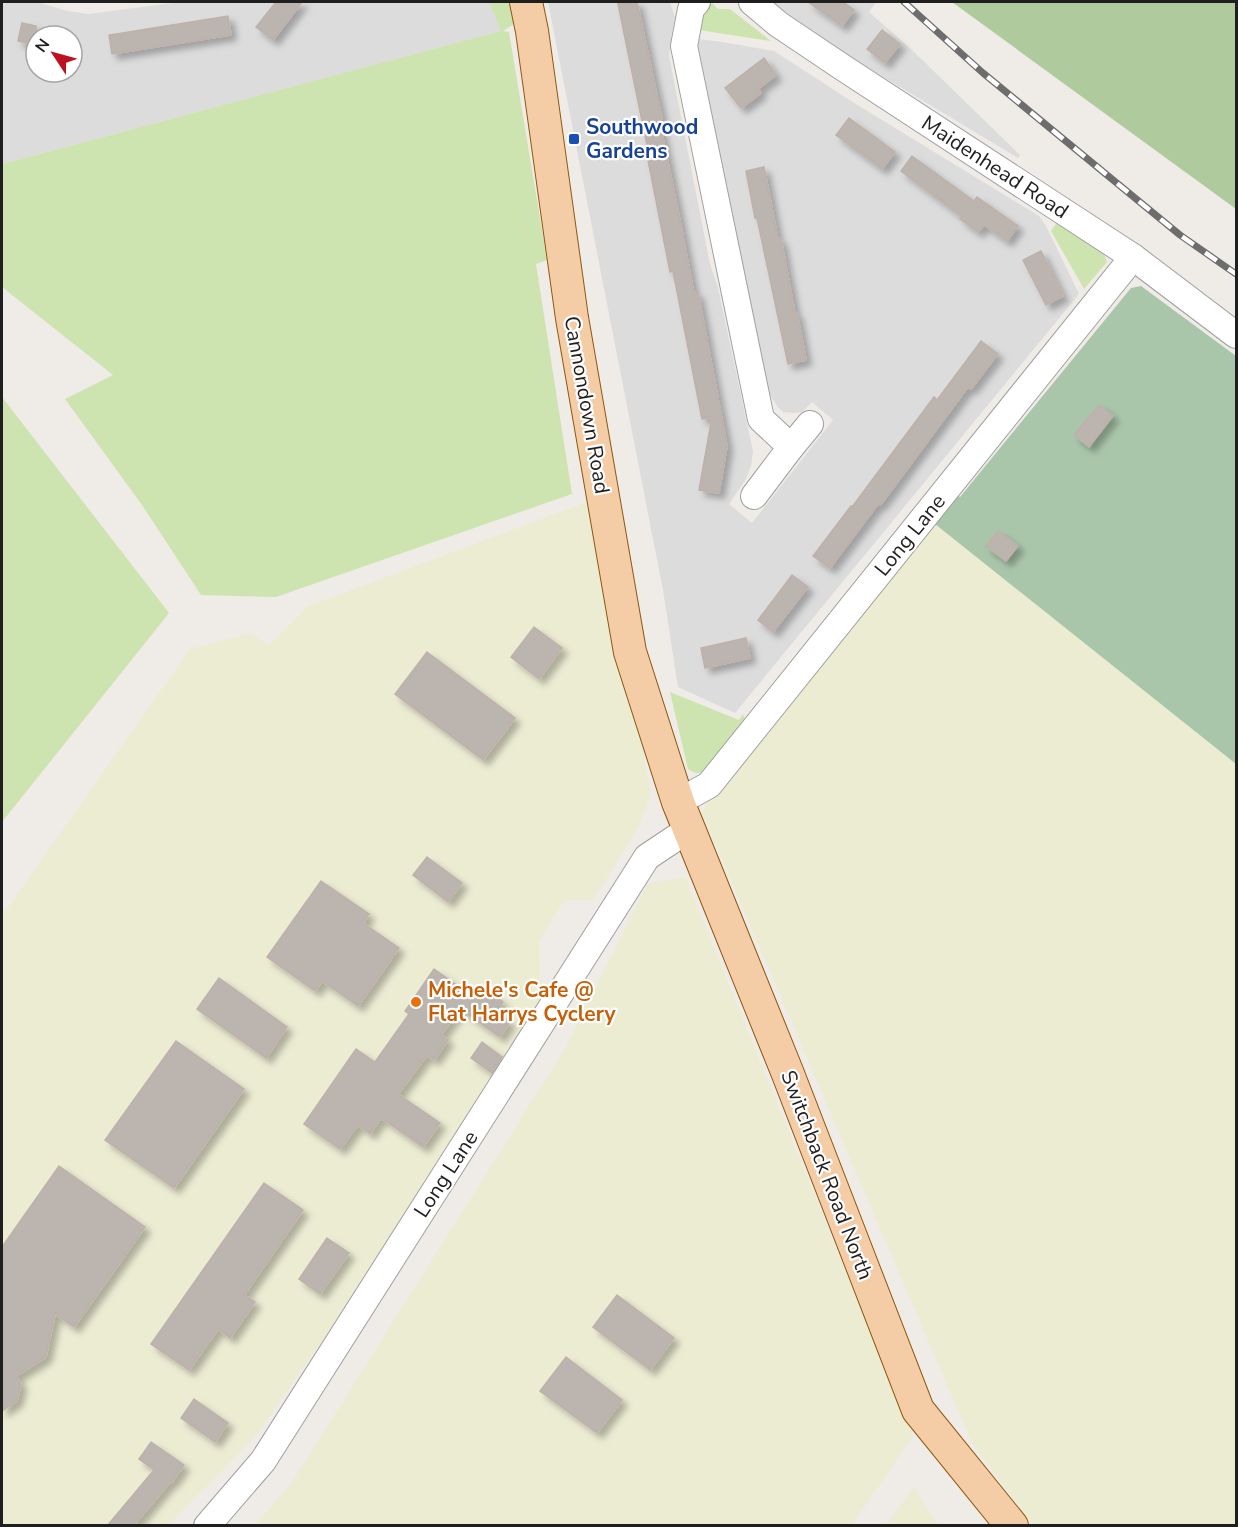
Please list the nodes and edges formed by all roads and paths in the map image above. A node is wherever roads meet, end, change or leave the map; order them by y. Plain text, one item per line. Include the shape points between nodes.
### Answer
1 (526, 2) edge
2 (697, 2) edge
3 (752, 2) edge
4 (1133, 257) junction
5 (1236, 335) edge
6 (810, 424) dead end
7 (791, 447) junction
8 (754, 496) dead end
9 (683, 816) junction
10 (207, 1526) edge
11 (1012, 1526) edge

1 - 9 main road, Cannondown Road via 572,318 630,652
2 - 7 street via 691,9 684,46 761,419
3 - 4 street, Maidenhead Road via 842,67
4 - 5 street, Maidenhead Road
4 - 9 street, Long Lane
6 - 7 street
7 - 8 street
9 - 10 street, Long Lane via 648,856 262,1461
9 - 11 main road, Switchback Road North via 918,1410

